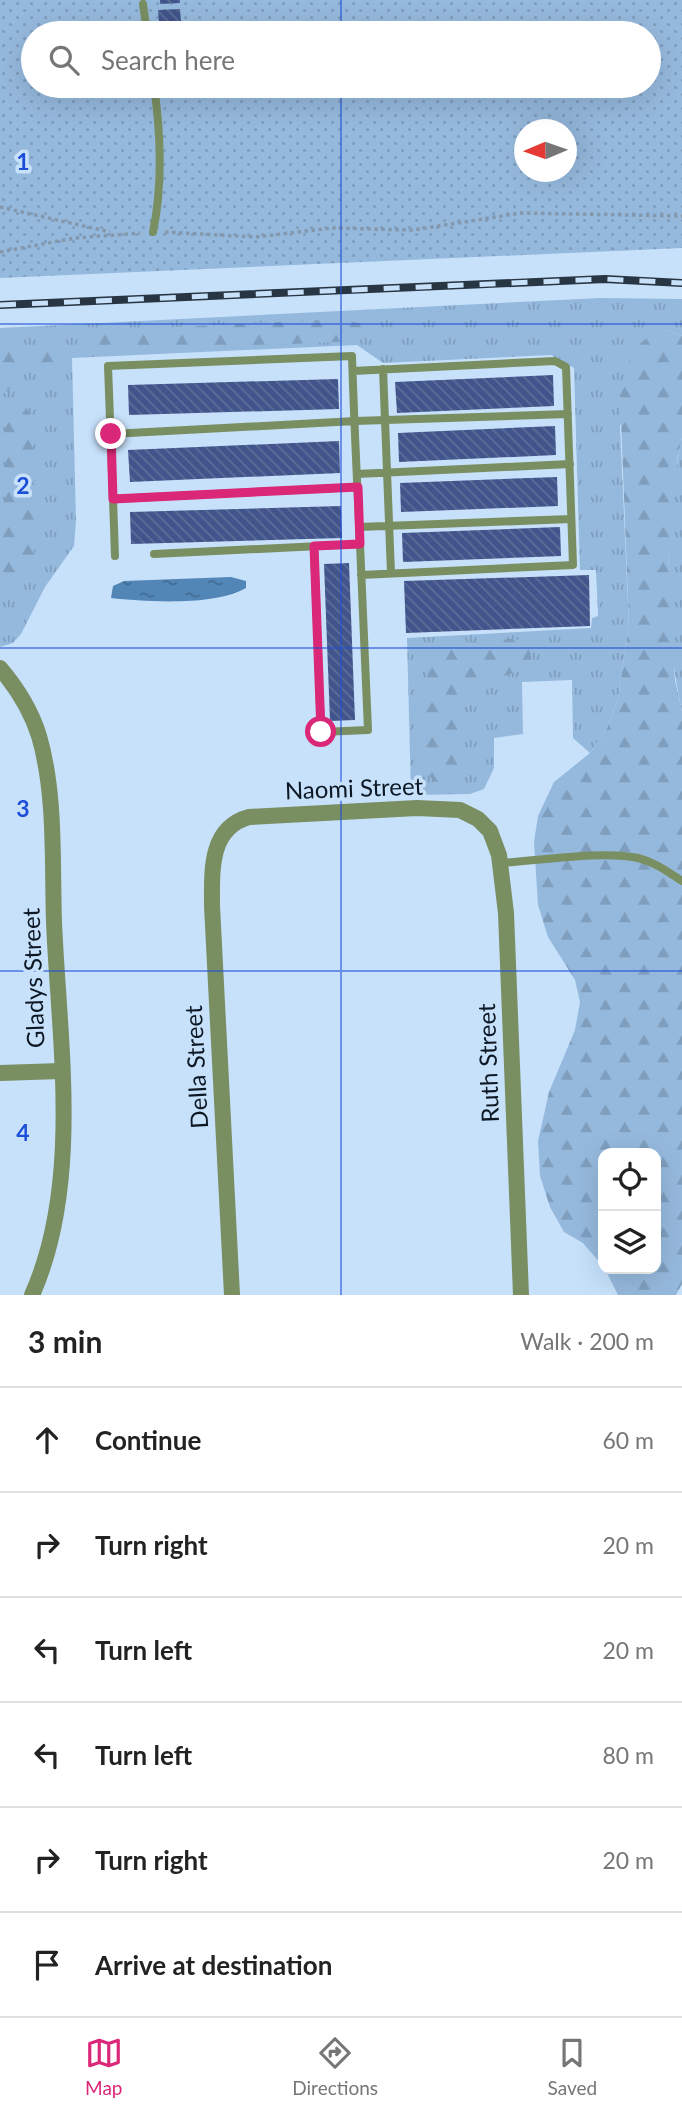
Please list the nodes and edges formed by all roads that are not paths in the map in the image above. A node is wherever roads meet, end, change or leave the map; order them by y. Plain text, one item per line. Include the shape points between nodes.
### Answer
1 (143, 4) dead end
2 (145, 21) edge
3 (156, 98) edge
4 (153, 232) road end
5 (383, 369) junction
6 (353, 371) junction
7 (568, 414) junction
8 (385, 420) junction
9 (355, 421) junction
10 (111, 434) junction
11 (569, 464) junction
12 (387, 473) junction
13 (357, 474) junction
14 (358, 487) junction
15 (113, 499) junction
16 (571, 519) junction
17 (389, 526) junction
18 (359, 527) junction
19 (360, 544) junction
20 (314, 546) junction
21 (154, 554) dead end
22 (115, 556) dead end
23 (391, 573) junction
24 (361, 575) junction
25 (0, 668) edge
26 (490, 831) joint
27 (220, 836) joint
28 (500, 863) junction
29 (682, 881) edge
30 (61, 1071) junction
31 (0, 1073) edge
32 (32, 1295) edge
33 (232, 1295) edge
34 (521, 1295) edge

1 - 2 lane
3 - 4 lane via 160,197
5 - 6 lane
5 - 7 lane via 555,361 566,368
5 - 8 lane
6 - 9 lane
6 - 10 lane via 352,356 108,366
7 - 8 lane
7 - 11 lane
8 - 9 lane
8 - 12 lane
9 - 10 lane
9 - 13 lane
10 - 15 lane
11 - 12 lane
11 - 16 lane
12 - 13 lane
12 - 17 lane
13 - 14 lane
14 - 15 lane
14 - 18 lane
15 - 22 lane
16 - 17 lane
16 - 23 lane via 573,565
17 - 18 lane
17 - 23 lane
18 - 19 lane
19 - 20 lane
19 - 24 lane
20 - 21 lane
20 - 24 lane via 321,732 368,730
23 - 24 lane
25 - 30 street, Gladys Street via 19,691 39,736 47,783
26 - 27 street, Naomi Street via 460,810 416,808 249,817 235,821
26 - 28 street, Ruth Street
27 - 33 street, Della Street via 212,906
28 - 29 lane via 628,857 656,865
28 - 34 street, Ruth Street via 506,913
30 - 31 street
30 - 32 street, Gladys Street via 60,1192

